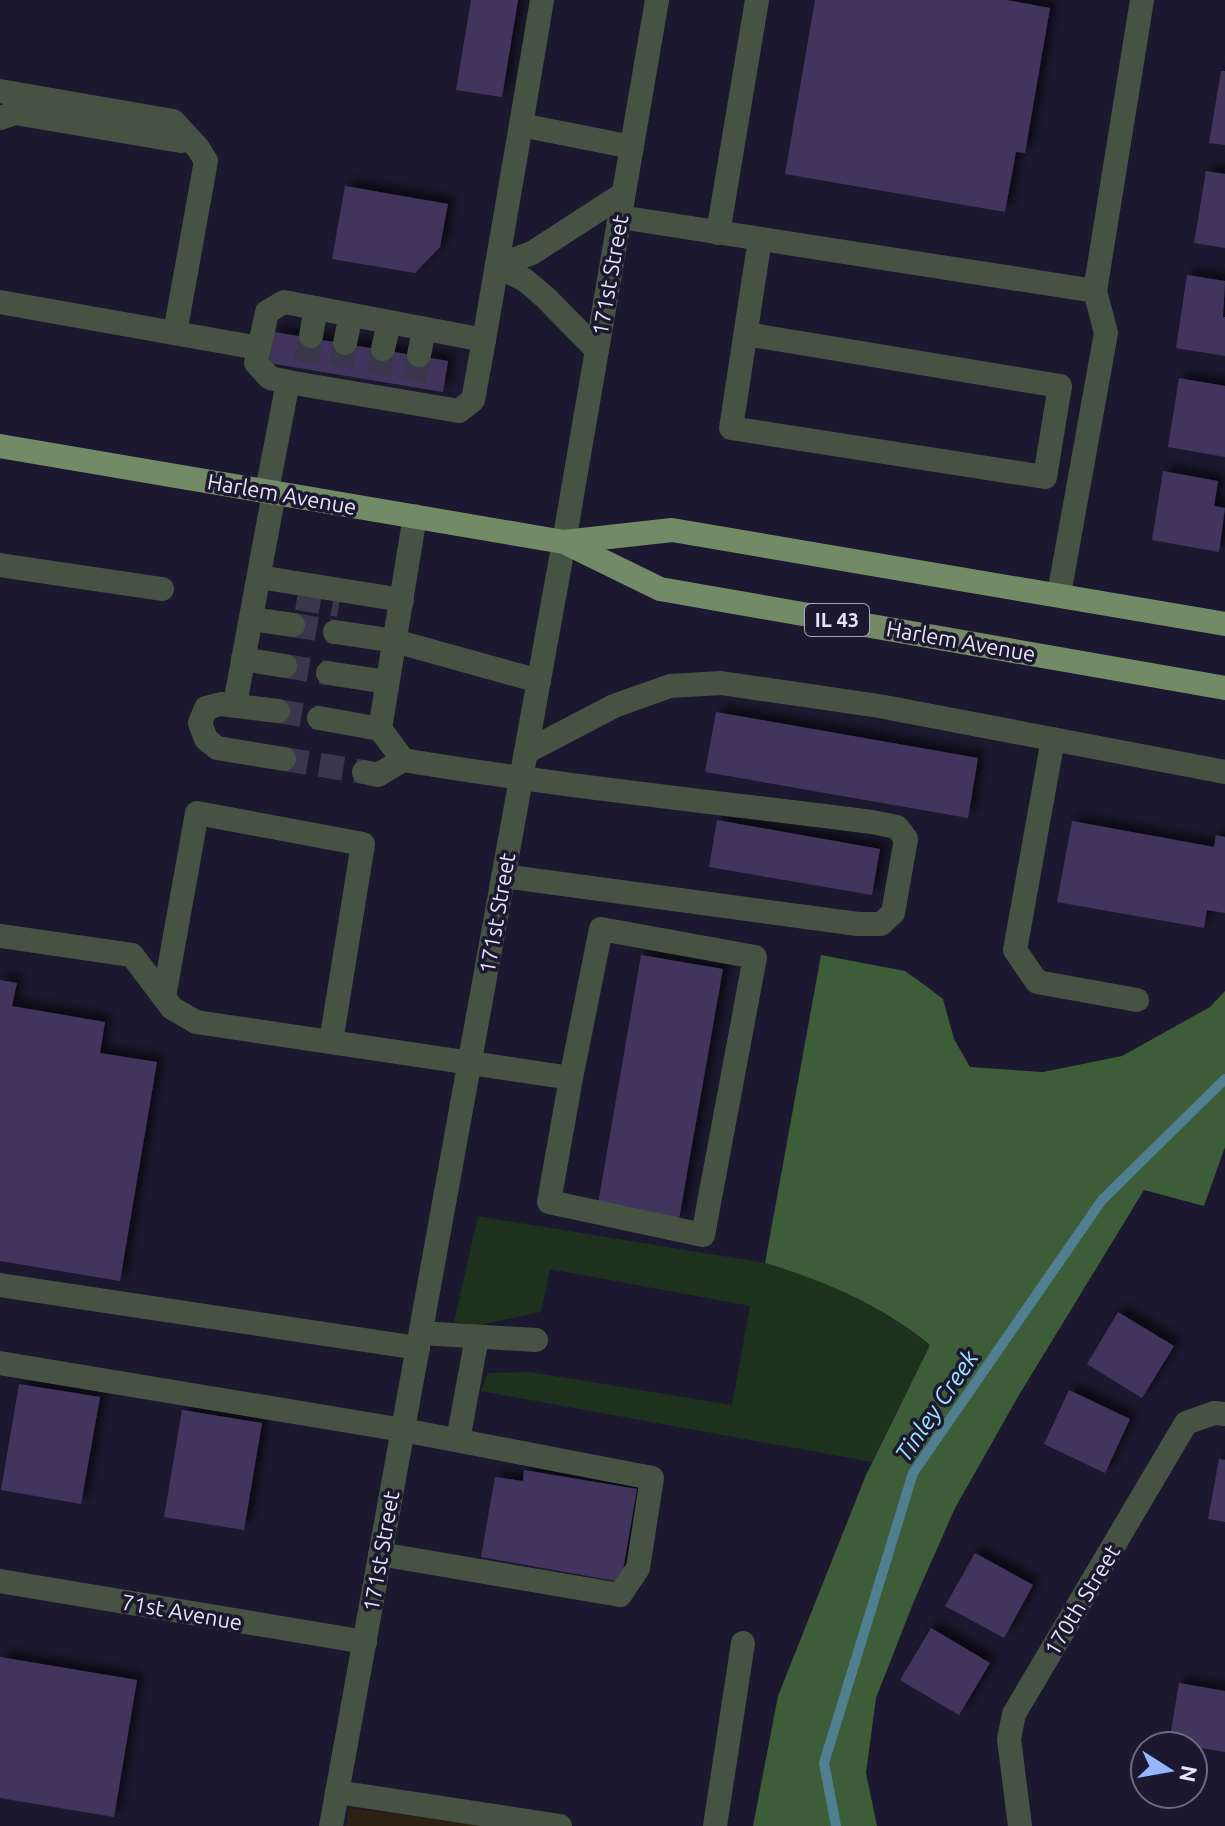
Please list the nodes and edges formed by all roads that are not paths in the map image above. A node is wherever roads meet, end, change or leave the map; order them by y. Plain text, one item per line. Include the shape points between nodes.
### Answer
1 (542, 0) edge
2 (657, 0) edge
3 (757, 0) edge
4 (1142, 0) edge
5 (0, 91) edge
6 (0, 118) edge
7 (521, 125) junction
8 (632, 147) junction
9 (198, 148) junction
10 (622, 206) junction
11 (718, 233) junction
12 (760, 239) junction
13 (497, 266) junction
14 (1095, 291) junction
15 (0, 302) edge
16 (316, 308) junction
17 (351, 315) junction
18 (389, 322) junction
19 (424, 329) junction
20 (175, 333) junction
21 (746, 334) junction
22 (311, 336) tunnel mouth
23 (484, 340) junction
24 (345, 343) tunnel mouth
25 (259, 348) junction
26 (383, 349) tunnel mouth
27 (597, 350) junction
28 (419, 355) tunnel mouth
29 (298, 376) junction
30 (0, 446) edge
31 (271, 492) junction
32 (415, 516) junction
33 (564, 542) junction
34 (0, 565) edge
35 (258, 584) junction
36 (162, 589) dead end
37 (1059, 594) junction
38 (297, 598) tunnel mouth
39 (339, 605) tunnel mouth
40 (401, 607) junction
41 (251, 619) junction
42 (1225, 624) edge
43 (293, 625) tunnel mouth
44 (335, 632) tunnel mouth
45 (395, 641) junction
46 (243, 659) junction
47 (285, 666) tunnel mouth
48 (328, 673) tunnel mouth
49 (539, 681) junction
50 (387, 682) junction
51 (1225, 688) edge
52 (235, 704) junction
53 (278, 711) tunnel mouth
54 (319, 718) tunnel mouth
55 (380, 729) junction
56 (1053, 739) junction
57 (526, 752) junction
58 (284, 759) tunnel mouth
59 (403, 760) junction
60 (364, 772) tunnel mouth
61 (1225, 772) edge
62 (521, 779) junction
63 (503, 876) junction
64 (0, 936) edge
65 (164, 997) junction
66 (1137, 1000) dead end
67 (331, 1042) junction
68 (470, 1063) junction
69 (571, 1078) junction
70 (0, 1285) edge
71 (477, 1337) junction
72 (536, 1340) dead end
73 (419, 1341) junction
74 (0, 1363) edge
75 (1225, 1414) edge
76 (403, 1430) junction
77 (458, 1440) junction
78 (380, 1554) junction
79 (0, 1581) edge
80 (365, 1642) junction
81 (743, 1643) dead end
82 (337, 1792) junction
83 (331, 1826) edge
84 (560, 1826) edge
85 (715, 1826) edge
86 (1020, 1826) edge

1 - 7 street
2 - 8 street, 171st Street
3 - 11 street
4 - 14 street
5 - 9 street via 173,121
6 - 9 street via 15,113 171,138
7 - 8 street
7 - 13 street
8 - 10 street, 171st Street
9 - 20 street via 206,161
10 - 11 street
10 - 13 street
10 - 27 street, 171st Street
11 - 12 street
12 - 14 street
12 - 21 street
13 - 23 street
13 - 27 street via 536,289
14 - 37 street via 1106,333
15 - 20 street
16 - 17 street
16 - 22 street
16 - 25 street via 284,302 267,312
17 - 18 street
17 - 24 street
18 - 19 street
18 - 26 street
19 - 23 street
19 - 28 street
20 - 25 street
21 - 21 street via 731,428 1045,477 1060,386
23 - 29 street via 473,400 459,411 412,392
25 - 29 street via 256,363 270,378
27 - 33 street, 171st Street
29 - 31 street
30 - 31 main road, Harlem Avenue / IL 43
31 - 32 main road, Harlem Avenue / IL 43
31 - 35 street
32 - 33 main road, Harlem Avenue / IL 43
32 - 40 street
33 - 37 main road, Harlem Avenue / IL 43 via 672,530
33 - 49 street, 171st Street
33 - 51 main road, Harlem Avenue / IL 43 via 660,589
34 - 36 street
35 - 38 street
35 - 40 street
35 - 41 street
37 - 42 main road, Harlem Avenue / IL 43
39 - 40 street
40 - 45 street
41 - 43 street
41 - 46 street
44 - 45 street
45 - 49 street
45 - 50 street
46 - 47 street
46 - 52 street
48 - 50 street
49 - 57 street, 171st Street
50 - 55 street
52 - 53 street
52 - 58 street via 206,708 200,723 206,739 217,748
54 - 55 street
55 - 59 street
56 - 57 street via 721,683 670,686 614,706
56 - 61 street
56 - 66 street via 1015,950 1037,982
57 - 62 street, 171st Street
59 - 60 street via 378,775
59 - 62 street
62 - 63 street, 171st Street
62 - 63 street via 897,827 906,839 893,913 881,924 858,924
63 - 68 street, 171st Street
64 - 65 street via 132,955
65 - 67 street via 196,1022
65 - 67 street via 197,813 363,844
67 - 68 street
68 - 69 street
68 - 73 street, 171st Street
69 - 69 street via 601,929 755,957 703,1235 549,1202
70 - 73 street
71 - 72 street
71 - 73 street
71 - 77 street
73 - 76 street, 171st Street
74 - 76 street
75 - 86 street, 170th Street via 1186,1423 1014,1714 1009,1739
76 - 77 street
76 - 78 street, 171st Street
77 - 78 street via 652,1478 638,1568 620,1595
78 - 80 street, 171st Street
79 - 80 street, 71st Avenue
80 - 82 street, 171st Street
81 - 85 street
82 - 83 street, 171st Street
82 - 84 street

